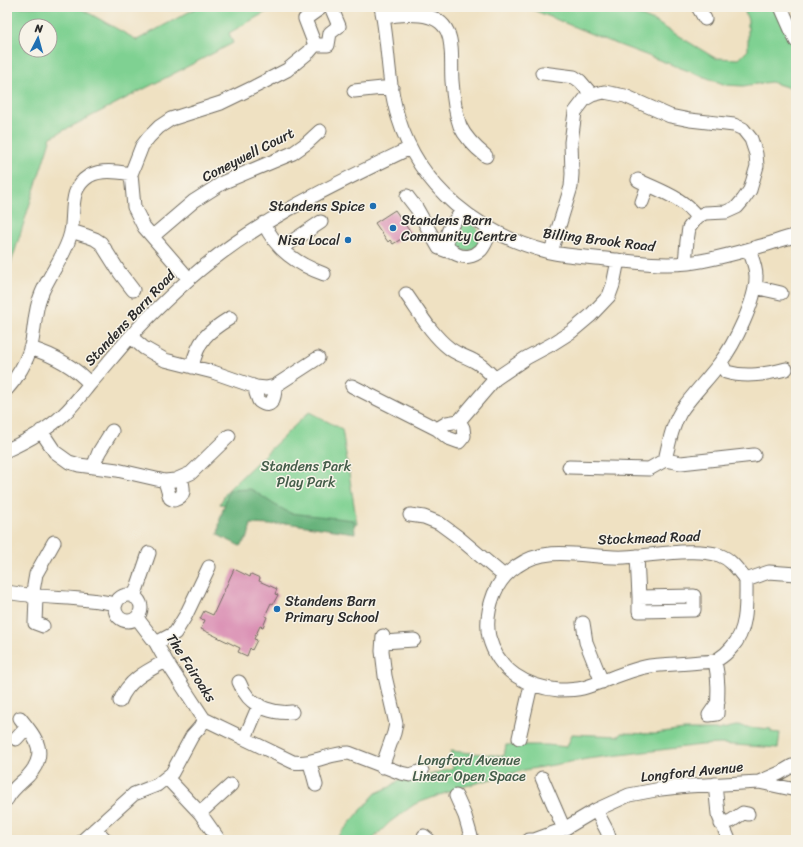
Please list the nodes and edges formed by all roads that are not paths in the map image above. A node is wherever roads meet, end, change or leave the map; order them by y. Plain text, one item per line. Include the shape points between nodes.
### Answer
1 (322, 7) edge
2 (331, 7) edge
3 (698, 7) edge
4 (781, 7) edge
5 (382, 13) edge
6 (705, 19) dead end
7 (796, 42) edge
8 (315, 45) junction
9 (542, 73) dead end
10 (392, 87) junction
11 (354, 91) dead end
12 (592, 95) junction
13 (320, 131) dead end
14 (410, 148) junction
15 (486, 156) dead end
16 (131, 174) junction
17 (407, 196) dead end
18 (642, 202) dead end
19 (462, 211) junction
20 (697, 217) junction
21 (321, 222) dead end
22 (264, 223) junction
23 (491, 230) junction
24 (71, 231) junction
25 (153, 236) junction
26 (796, 236) edge
27 (282, 248) junction
28 (452, 250) junction
29 (749, 250) junction
30 (551, 252) junction
31 (618, 260) junction
32 (685, 264) junction
33 (324, 274) dead end
34 (189, 278) junction
35 (755, 287) junction
36 (133, 290) dead end
37 (780, 293) dead end
38 (406, 294) dead end
39 (230, 318) dead end
40 (131, 337) junction
41 (30, 348) junction
42 (318, 358) dead end
43 (721, 362) junction
44 (192, 367) junction
45 (786, 369) dead end
46 (495, 379) junction
47 (90, 384) junction
48 (352, 386) dead end
49 (7, 389) edge
50 (459, 421) junction
51 (437, 429) junction
52 (112, 431) dead end
53 (41, 432) junction
54 (229, 436) dead end
55 (7, 450) edge
56 (754, 455) dead end
57 (665, 460) junction
58 (93, 467) junction
59 (569, 467) dead end
60 (181, 478) junction
61 (165, 481) junction
62 (410, 515) dead end
63 (54, 542) dead end
64 (149, 554) dead end
65 (637, 556) junction
66 (209, 567) dead end
67 (796, 574) edge
68 (504, 576) junction
69 (746, 580) junction
70 (7, 592) edge
71 (34, 597) junction
72 (134, 597) junction
73 (639, 597) dead end
74 (116, 604) junction
75 (137, 618) junction
76 (582, 622) dead end
77 (43, 626) dead end
78 (414, 640) dead end
79 (156, 644) junction
80 (166, 661) junction
81 (715, 661) junction
82 (239, 682) dead end
83 (602, 682) junction
84 (531, 685) junction
85 (120, 701) dead end
86 (718, 702) dead end
87 (259, 705) junction
88 (292, 712) dead end
89 (204, 719) junction
90 (245, 738) junction
91 (519, 738) dead end
92 (16, 739) dead end
93 (795, 761) edge
94 (310, 762) junction
95 (382, 767) junction
96 (422, 771) dead end
97 (167, 778) junction
98 (542, 778) dead end
99 (759, 782) junction
100 (715, 784) junction
101 (231, 785) dead end
102 (316, 785) dead end
103 (796, 790) edge
104 (456, 796) dead end
105 (7, 799) edge
106 (596, 810) junction
107 (200, 813) junction
108 (748, 814) dead end
109 (722, 824) junction
110 (95, 829) junction
111 (564, 829) junction
112 (84, 840) edge
113 (106, 840) edge
114 (219, 840) edge
115 (472, 840) edge
116 (529, 840) edge
117 (534, 840) edge
118 (610, 840) edge
119 (729, 840) edge

1 - 8 street via 305,19
2 - 8 street via 339,26 330,33 328,45
3 - 6 street
4 - 7 street
5 - 10 street, Billing Brook Road
5 - 15 street via 426,16 441,24 446,30 451,42 452,82 461,127 471,144
8 - 16 street via 287,70 221,103 176,117 159,127 142,146
9 - 12 street via 574,76
10 - 11 street
10 - 14 street, Billing Brook Road via 398,118
12 - 20 street via 613,93 636,100 670,116 729,124 743,129 751,139 757,166 750,190 737,207 726,212 705,213
12 - 30 street via 575,112 571,142 571,187
13 - 25 street, Coneywell Court via 293,153 224,182 194,200
14 - 19 street, Billing Brook Road via 434,183
14 - 22 street, Standens Barn Road
16 - 24 street via 101,172 89,176 81,184 73,201
16 - 25 street via 134,207 144,227
17 - 28 street via 439,248
18 - 20 street via 643,182 675,197 689,207
19 - 23 street, Billing Brook Road
19 - 28 street via 448,234 447,241
20 - 32 street via 689,228
21 - 27 street
22 - 27 street via 269,234
22 - 34 street, Standens Barn Road
23 - 28 street via 484,245 475,254 461,257
23 - 30 street, Billing Brook Road via 519,243
24 - 36 street via 102,243
24 - 41 street via 65,249 40,296
25 - 34 street
26 - 29 street, Billing Brook Road
27 - 33 street via 302,265
29 - 32 street, Billing Brook Road
29 - 35 street via 756,272
30 - 31 street, Billing Brook Road
31 - 32 street, Billing Brook Road
31 - 46 street via 609,296 590,316 565,336
34 - 40 street, Standens Barn Road
35 - 37 street
35 - 43 street via 735,340
38 - 46 street via 443,343 454,352 475,361
39 - 44 street via 201,341
40 - 44 street via 157,356
40 - 47 street, Standens Barn Road
41 - 47 street via 65,363
41 - 49 street
42 - 44 street via 275,386 256,388 235,379
43 - 45 street via 726,372 738,376
43 - 57 street via 682,410 671,433
46 - 50 street
47 - 53 street, Standens Barn Road via 63,415
48 - 51 street
50 - 51 street via 447,423
50 - 51 street via 464,436 459,442 448,438
52 - 58 street
53 - 55 street, Standens Barn Road
53 - 58 street via 61,457 69,462
54 - 60 street via 191,473
56 - 57 street via 681,463
57 - 59 street via 649,469
58 - 61 street
60 - 61 street
60 - 61 street via 183,493 180,498 174,500 170,498
62 - 68 street via 439,522
63 - 71 street via 36,574
64 - 72 street
65 - 68 street, Stockmead Road via 545,554 524,561
65 - 69 street, Stockmead Road via 670,553 720,555 730,561
65 - 73 street
66 - 79 street via 186,615 174,633
67 - 69 street via 769,572
68 - 84 street, Stockmead Road via 490,606 489,636 498,658 505,667
69 - 81 street via 746,604 741,634 732,648
70 - 71 street
71 - 74 street via 80,598
71 - 77 street via 35,623
72 - 74 street via 123,596
72 - 75 street via 141,606 141,613
74 - 75 street via 116,613 122,620 128,622
75 - 79 street, The Fairoaks
76 - 83 street via 586,642
78 - 95 street via 383,639 385,676 396,724
79 - 80 street, The Fairoaks
80 - 85 street via 142,674 124,691
80 - 89 street, The Fairoaks
81 - 83 street, Stockmead Road via 649,666 630,670
81 - 86 street
82 - 87 street via 250,700
83 - 84 street, Stockmead Road via 581,689 564,690
84 - 91 street
87 - 88 street via 272,711
87 - 90 street
89 - 90 street, The Fairoaks
89 - 97 street
90 - 94 street, The Fairoaks via 293,762
92 - 105 street via 24,723 35,737 39,749 36,766 12,790
93 - 99 street, Longford Avenue via 780,773
93 - 103 street via 790,779
94 - 95 street, The Fairoaks via 330,755 348,753
94 - 102 street
95 - 96 street, The Fairoaks via 410,775
97 - 107 street
97 - 110 street via 134,794
98 - 111 street
99 - 100 street, Longford Avenue
99 - 103 street, Longford Avenue
100 - 106 street, Longford Avenue via 629,795
100 - 109 street via 718,814
101 - 107 street
104 - 115 street
106 - 111 street, Longford Avenue
106 - 118 street
107 - 114 street
108 - 109 street via 743,813
109 - 119 street
110 - 112 street
110 - 113 street
111 - 117 street, Longford Avenue
116 - 117 street, Longford Avenue

